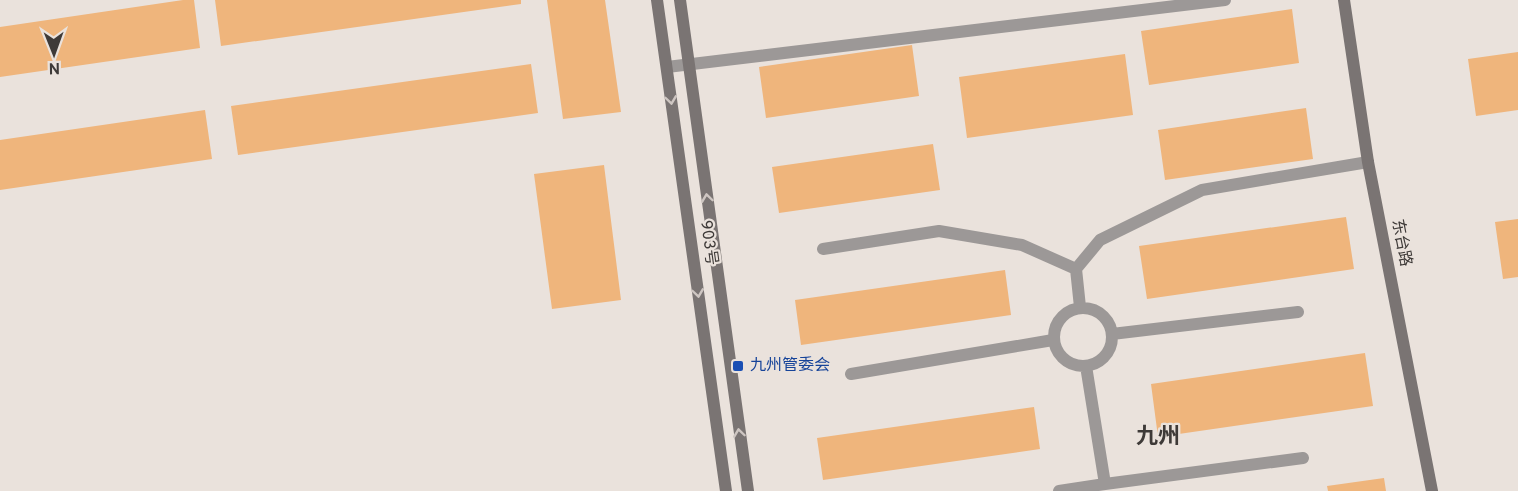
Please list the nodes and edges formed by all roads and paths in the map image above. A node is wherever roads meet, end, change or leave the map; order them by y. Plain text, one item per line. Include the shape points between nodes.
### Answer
1 (657, 0) edge
2 (680, 0) edge
3 (1225, 0) edge
4 (1344, 0) edge
5 (690, 65) junction
6 (667, 68) junction
7 (1368, 162) junction
8 (823, 249) dead end
9 (1076, 269) junction
10 (1080, 307) junction
11 (1298, 312) dead end
12 (1112, 334) junction
13 (1053, 340) junction
14 (1086, 366) junction
15 (851, 374) dead end
16 (1303, 458) dead end
17 (1105, 484) junction
18 (726, 491) edge
19 (748, 491) edge
20 (1059, 491) edge
21 (1432, 491) edge

1 - 6 street, 903号
2 - 5 street
3 - 5 street
4 - 7 street, 东台路
5 - 6 street
19 -> 5 street
6 -> 18 street, 903号
7 - 9 street via 1202,190 1101,240
7 - 21 street, 东台路
8 - 9 street via 939,231 1022,245
9 - 10 street
10 - 12 street via 1101,314
10 - 13 street via 1060,318
11 - 12 street
12 - 14 street via 1106,355
13 - 14 street via 1064,359
13 - 15 street
14 - 17 street
16 - 17 street
17 - 20 street

